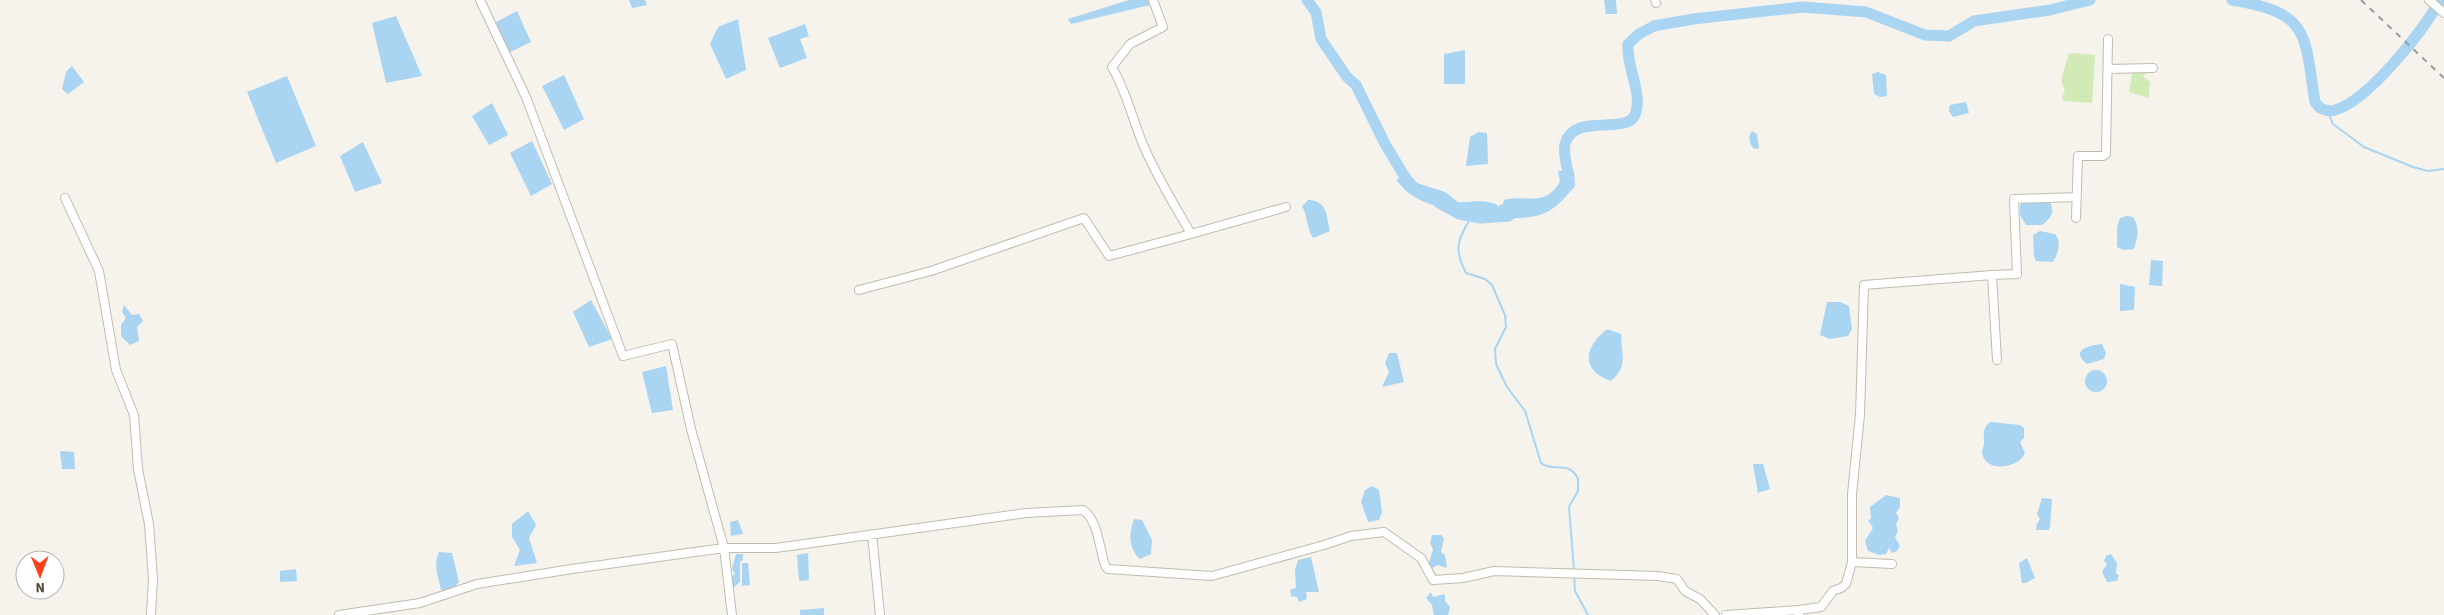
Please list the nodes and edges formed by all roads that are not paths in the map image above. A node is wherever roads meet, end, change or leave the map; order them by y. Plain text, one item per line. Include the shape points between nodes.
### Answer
1 (480, 0) edge
2 (1153, 0) edge
3 (2429, 0) edge
4 (2444, 13) edge
5 (2108, 39) dead end
6 (2153, 68) dead end
7 (2108, 69) junction
8 (2077, 197) junction
9 (64, 198) dead end
10 (1286, 207) dead end
11 (2076, 218) dead end
12 (1192, 234) junction
13 (1992, 276) junction
14 (859, 290) dead end
15 (1997, 360) dead end
16 (872, 534) junction
17 (724, 548) junction
18 (1852, 562) junction
19 (1892, 564) dead end
20 (1799, 612) edge
21 (151, 615) edge
22 (339, 615) edge
23 (732, 615) edge
24 (880, 615) edge
25 (1715, 615) edge
26 (1726, 615) edge

1 - 17 street via 526,97 623,356 672,344 691,429
2 - 12 street via 1164,27 1130,44 1112,67 1155,171
3 - 4 street
5 - 7 street
6 - 7 street
7 - 8 street via 2106,154 2078,156
8 - 11 street
8 - 13 street via 2015,198 2017,274
9 - 21 street via 99,271 116,370 134,415 138,469 149,524 153,578
10 - 12 street
12 - 14 street via 1109,256 1084,218 931,271
13 - 15 street
13 - 18 street via 1864,285 1860,415 1852,494
16 - 17 street via 776,548
16 - 24 street
16 - 25 street via 1026,513 1083,510 1100,540 1105,568 1212,576 1351,536 1384,532 1421,558 1433,580 1494,572 1658,576 1677,579 1685,591 1700,599
17 - 22 street via 498,581 462,588 420,603
17 - 23 street
18 - 19 street
18 - 20 street via 1846,584 1829,595 1821,607
20 - 26 street

